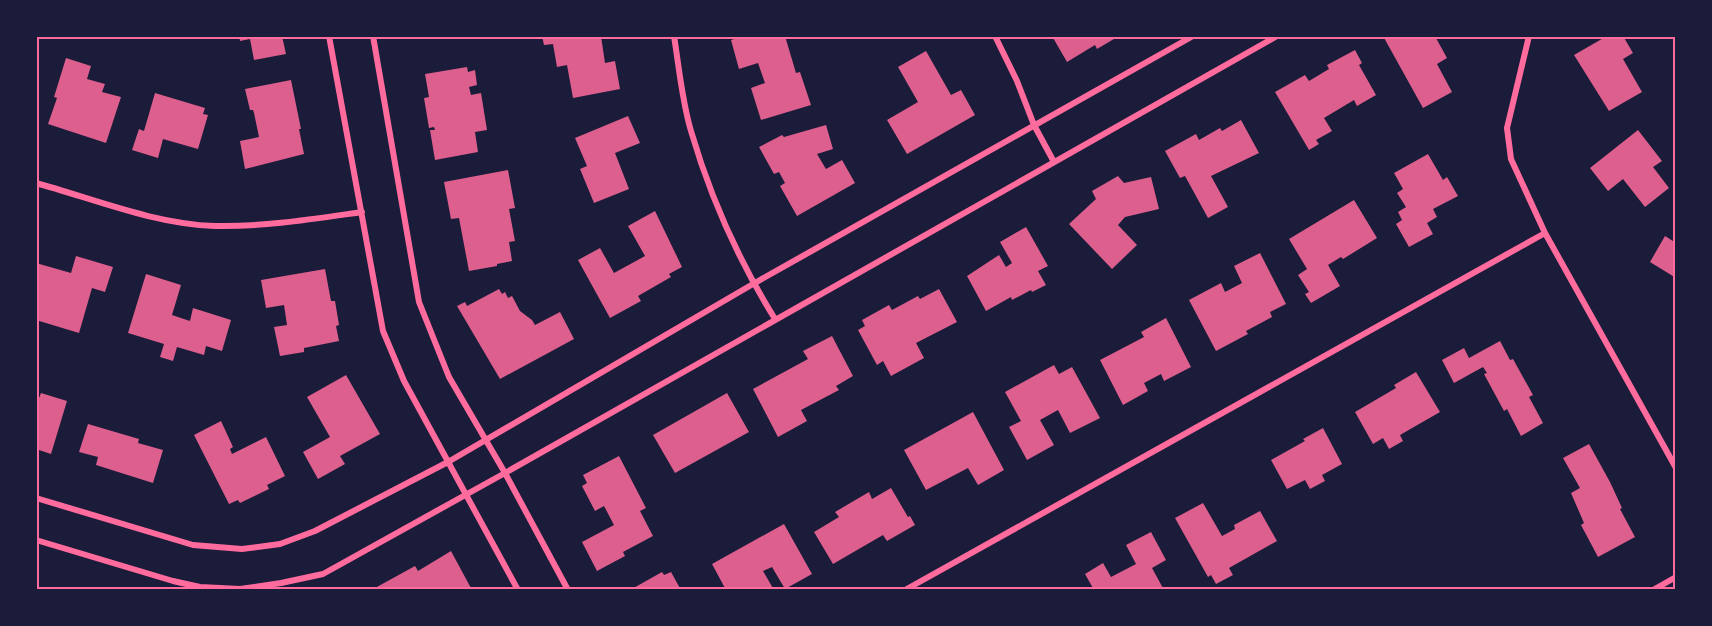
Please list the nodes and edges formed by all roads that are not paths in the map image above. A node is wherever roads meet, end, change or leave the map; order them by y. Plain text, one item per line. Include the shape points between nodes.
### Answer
1 (329, 36) edge
2 (373, 36) edge
3 (674, 36) edge
4 (995, 36) edge
5 (1193, 36) edge
6 (1277, 36) edge
7 (1529, 36) edge
8 (1034, 125) junction
9 (1054, 162) junction
10 (36, 183) edge
11 (362, 212) junction
12 (1545, 233) junction
13 (753, 284) junction
14 (775, 319) junction
15 (485, 442) junction
16 (448, 462) junction
17 (1676, 468) edge
18 (505, 473) junction
19 (466, 495) junction
20 (36, 498) edge
21 (36, 540) edge
22 (1676, 578) edge
23 (518, 590) edge
24 (568, 590) edge
25 (905, 590) edge
26 (1653, 590) edge

1 - 11 street
2 - 15 street via 419,302 450,377
3 - 13 street via 690,129 713,196
4 - 8 street
5 - 8 street
6 - 9 street
7 - 12 street via 1506,128 1511,159
8 - 9 street
8 - 13 street
9 - 14 street
10 - 11 street via 162,219 213,226 265,225
11 - 16 street via 383,330 404,381
12 - 17 street
12 - 25 street
13 - 14 street
13 - 15 street
14 - 18 street
15 - 16 street
15 - 18 street
16 - 19 street
16 - 20 street via 315,531 280,544 243,549 193,545
18 - 19 street
18 - 24 street
19 - 21 street via 323,574 240,589 173,581
19 - 23 street
22 - 26 street

